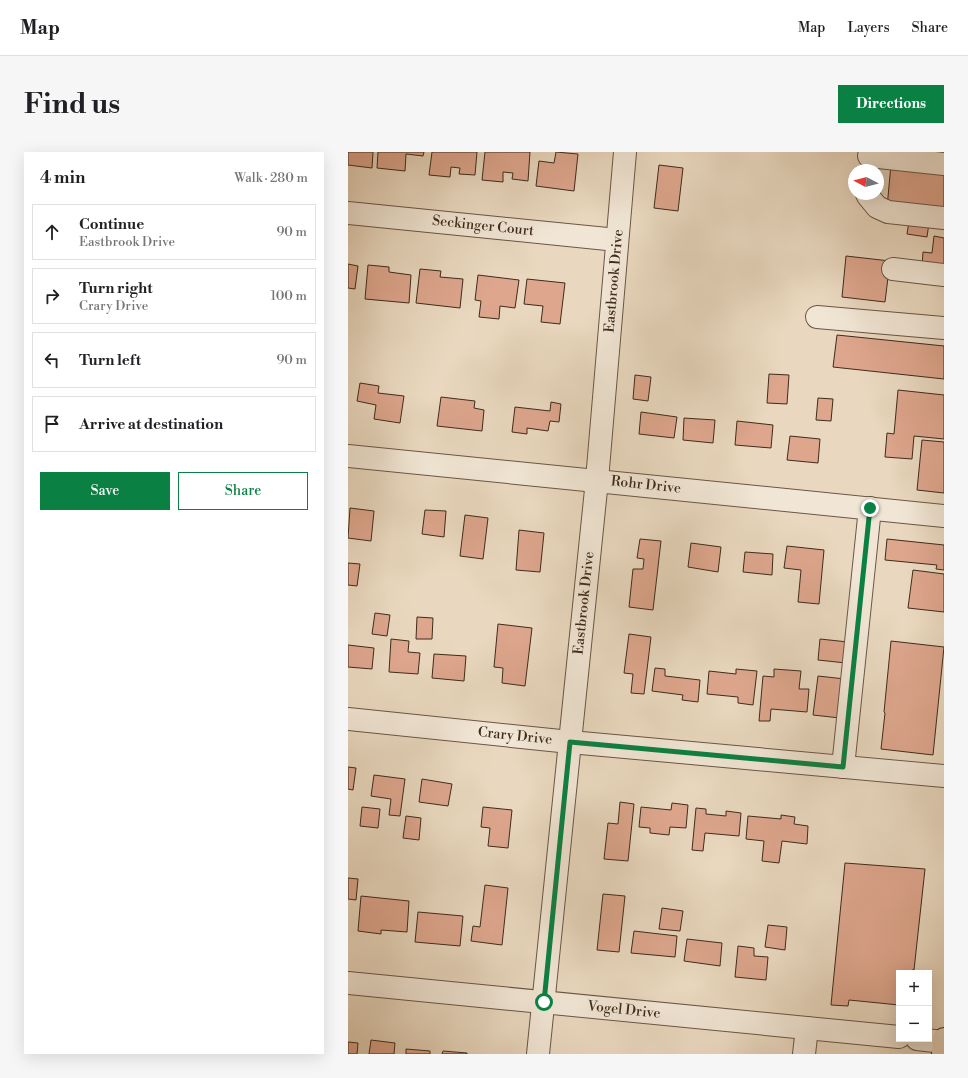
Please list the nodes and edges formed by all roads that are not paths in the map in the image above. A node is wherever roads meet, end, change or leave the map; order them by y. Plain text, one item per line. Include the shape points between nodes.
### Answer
1 (625, 152) edge
2 (868, 159) edge
3 (944, 164) edge
4 (871, 200) edge
5 (348, 213) edge
6 (944, 218) edge
7 (617, 240) junction
8 (893, 269) dead end
9 (944, 275) edge
10 (817, 317) dead end
11 (944, 328) edge
12 (348, 456) edge
13 (598, 480) junction
14 (870, 508) junction
15 (944, 516) edge
16 (348, 719) edge
17 (570, 742) junction
18 (843, 767) junction
19 (944, 776) edge
20 (348, 984) edge
21 (544, 1002) junction
22 (807, 1028) junction
23 (896, 1037) edge
24 (932, 1040) edge
25 (944, 1040) edge
26 (538, 1054) edge
27 (804, 1054) edge
28 (942, 1054) edge

1 - 7 street, Eastbrook Drive
2 - 3 street
4 - 6 street via 877,207 888,212
5 - 7 street, Seckinger Court
7 - 13 street, Eastbrook Drive
8 - 9 street
10 - 11 street
12 - 13 street, Rohr Drive
13 - 14 street, Rohr Drive
13 - 17 street, Eastbrook Drive
14 - 15 street, Rohr Drive
14 - 18 street
16 - 17 street, Crary Drive
17 - 18 street, Crary Drive
17 - 21 street, Eastbrook Drive
18 - 19 street, Crary Drive
20 - 21 street, Vogel Drive
21 - 22 street, Vogel Drive
21 - 26 street, Eastbrook Drive
22 - 23 street, Vogel Drive
22 - 27 street
24 - 25 street
25 - 28 main road

